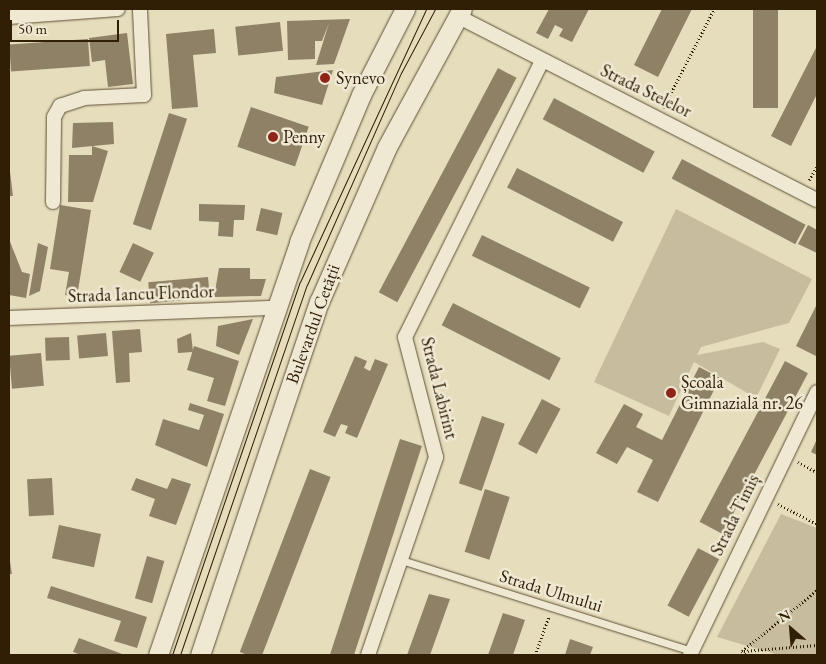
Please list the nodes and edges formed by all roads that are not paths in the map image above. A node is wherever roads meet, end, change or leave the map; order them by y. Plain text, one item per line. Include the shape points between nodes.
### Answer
1 (118, 9) edge
2 (140, 9) edge
3 (405, 9) edge
4 (459, 13) edge
5 (9, 17) edge
6 (542, 60) junction
7 (817, 200) edge
8 (53, 202) dead end
9 (275, 308) junction
10 (9, 318) edge
11 (817, 392) edge
12 (401, 560) junction
13 (690, 653) edge
14 (158, 655) edge
15 (200, 655) edge
16 (368, 655) edge

1 - 5 street
2 - 8 street via 144,95 84,98 60,106 54,117
3 - 9 main road via 361,95
4 - 6 street, Strada Stelelor
4 - 15 main road, Bulevardul Cetății via 387,147 319,302
6 - 7 street, Strada Stelelor
6 - 12 street, Strada Labirint via 405,337 436,457
9 - 10 street, Strada Iancu Flondor
9 - 14 main road
11 - 13 street, Strada Timiș
12 - 13 lane, Strada Ulmului
12 - 16 street, Strada Labirint

